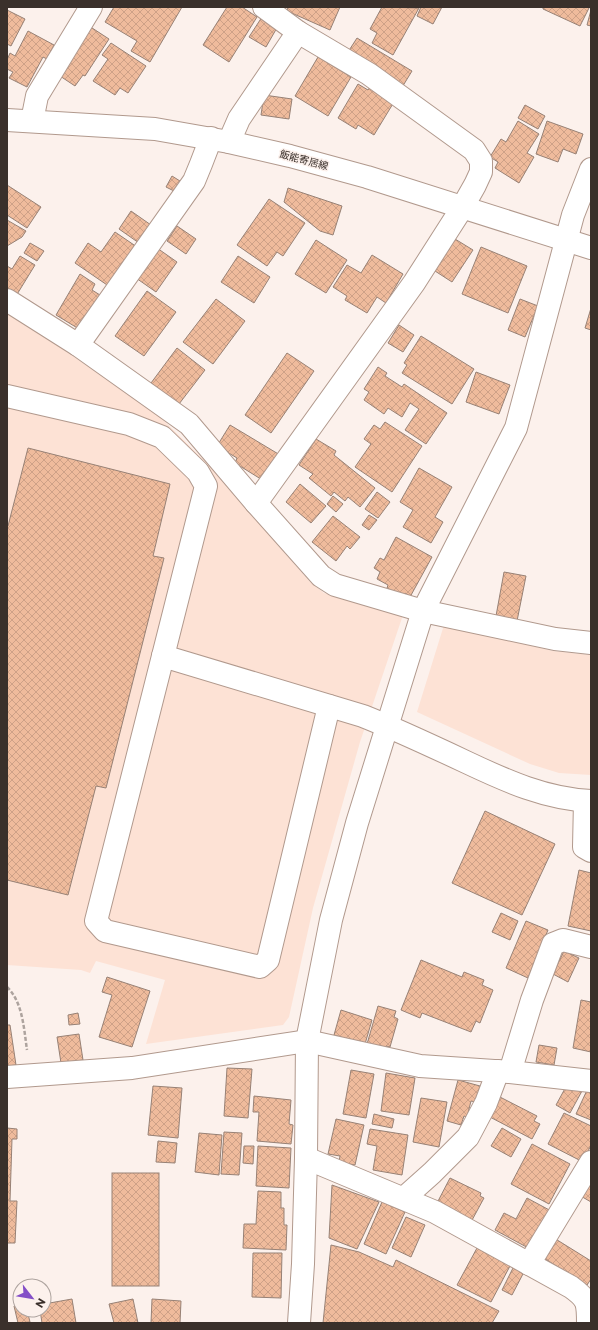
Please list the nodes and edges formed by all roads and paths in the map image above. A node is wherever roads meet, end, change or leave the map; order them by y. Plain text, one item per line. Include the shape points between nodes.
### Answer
1 (91, 7) edge
2 (264, 7) edge
3 (298, 32) junction
4 (7, 120) edge
5 (32, 121) junction
6 (220, 140) junction
7 (591, 169) edge
8 (462, 208) junction
9 (566, 240) junction
10 (591, 248) edge
11 (7, 300) edge
12 (78, 345) junction
13 (7, 396) edge
14 (256, 504) junction
15 (423, 612) junction
16 (591, 643) edge
17 (163, 656) junction
18 (329, 706) junction
19 (387, 726) junction
20 (588, 801) edge
21 (591, 851) edge
22 (591, 946) edge
23 (7, 987) edge
24 (307, 1041) junction
25 (504, 1071) junction
26 (29, 1076) junction
27 (7, 1077) edge
28 (591, 1081) edge
29 (306, 1158) junction
30 (591, 1162) edge
31 (404, 1198) junction
32 (529, 1264) junction
33 (589, 1312) edge
34 (299, 1323) edge
35 (572, 1323) edge

1 - 5 street via 37,96
2 - 3 street
3 - 6 street via 239,119
3 - 8 street via 369,74 474,150 481,161 481,172
4 - 5 street, 飯能寄居線
5 - 6 street, 飯能寄居線 via 155,129
6 - 8 street, 飯能寄居線 via 359,175
6 - 12 street
7 - 9 street
8 - 9 street, 飯能寄居線
8 - 14 street via 414,283
9 - 10 street, 飯能寄居線
9 - 15 street via 516,428
11 - 12 street
12 - 14 street via 188,424
13 - 17 street via 129,424 162,437 198,472 206,486
14 - 15 street via 321,576 335,585
15 - 16 street via 555,639
15 - 19 street
17 - 18 street
17 - 18 street via 96,921 105,931 260,967 268,960
18 - 19 street
19 - 20 street via 511,783 544,794
19 - 24 street via 331,920
20 - 21 street via 584,847
22 - 25 street via 563,940 553,944
23 - 26 path via 14,993 23,1021
24 - 25 street via 420,1066
24 - 26 street via 132,1068
24 - 29 street
25 - 28 street
25 - 31 street via 468,1137
26 - 27 street
29 - 31 street
29 - 34 street
30 - 32 street
31 - 32 street via 435,1212
32 - 33 street via 583,1296
33 - 35 street

